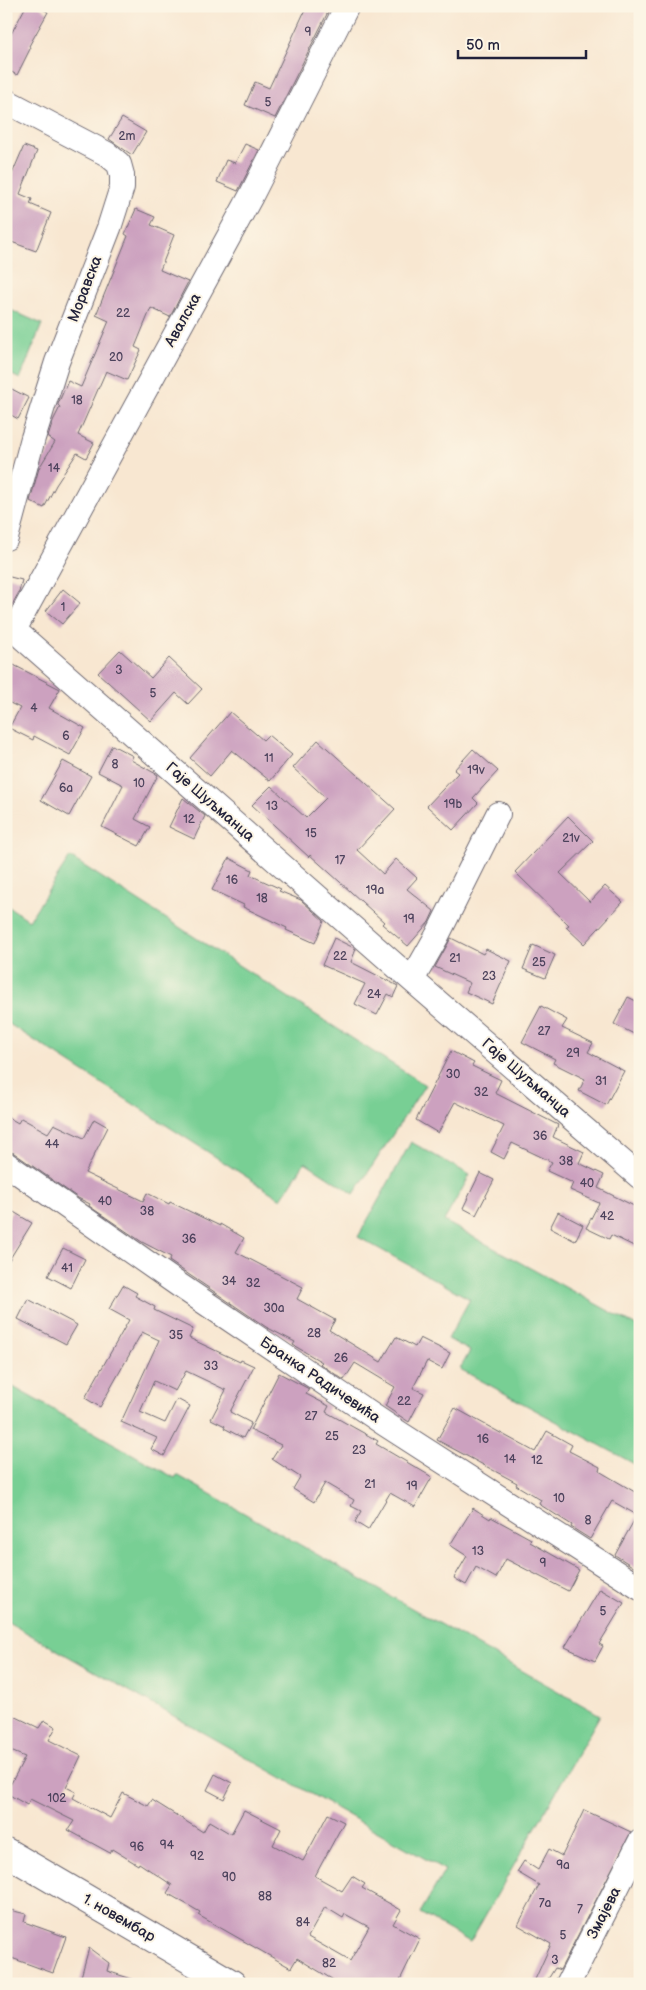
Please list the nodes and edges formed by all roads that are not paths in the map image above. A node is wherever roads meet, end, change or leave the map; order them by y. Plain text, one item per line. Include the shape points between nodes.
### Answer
1 (347, 6) edge
2 (6, 101) edge
3 (6, 538) edge
4 (10, 628) edge
5 (498, 814) dead end
6 (412, 980) junction
7 (6, 1164) edge
8 (640, 1177) edge
9 (640, 1588) edge
10 (640, 1842) edge
11 (6, 1852) edge
12 (232, 1984) edge
13 (568, 1984) edge

1 - 4 street, Авалска via 250,196
2 - 3 street, Моравска via 107,154 119,164 122,175 122,187 109,228 57,362 32,438
4 - 6 street, Гаје Шуљманца
5 - 6 street
6 - 8 street, Гаје Шуљманца
7 - 9 street, Бранка Радичевића via 385,1424
10 - 13 street, Змајева
11 - 12 main road, 1. новембар

